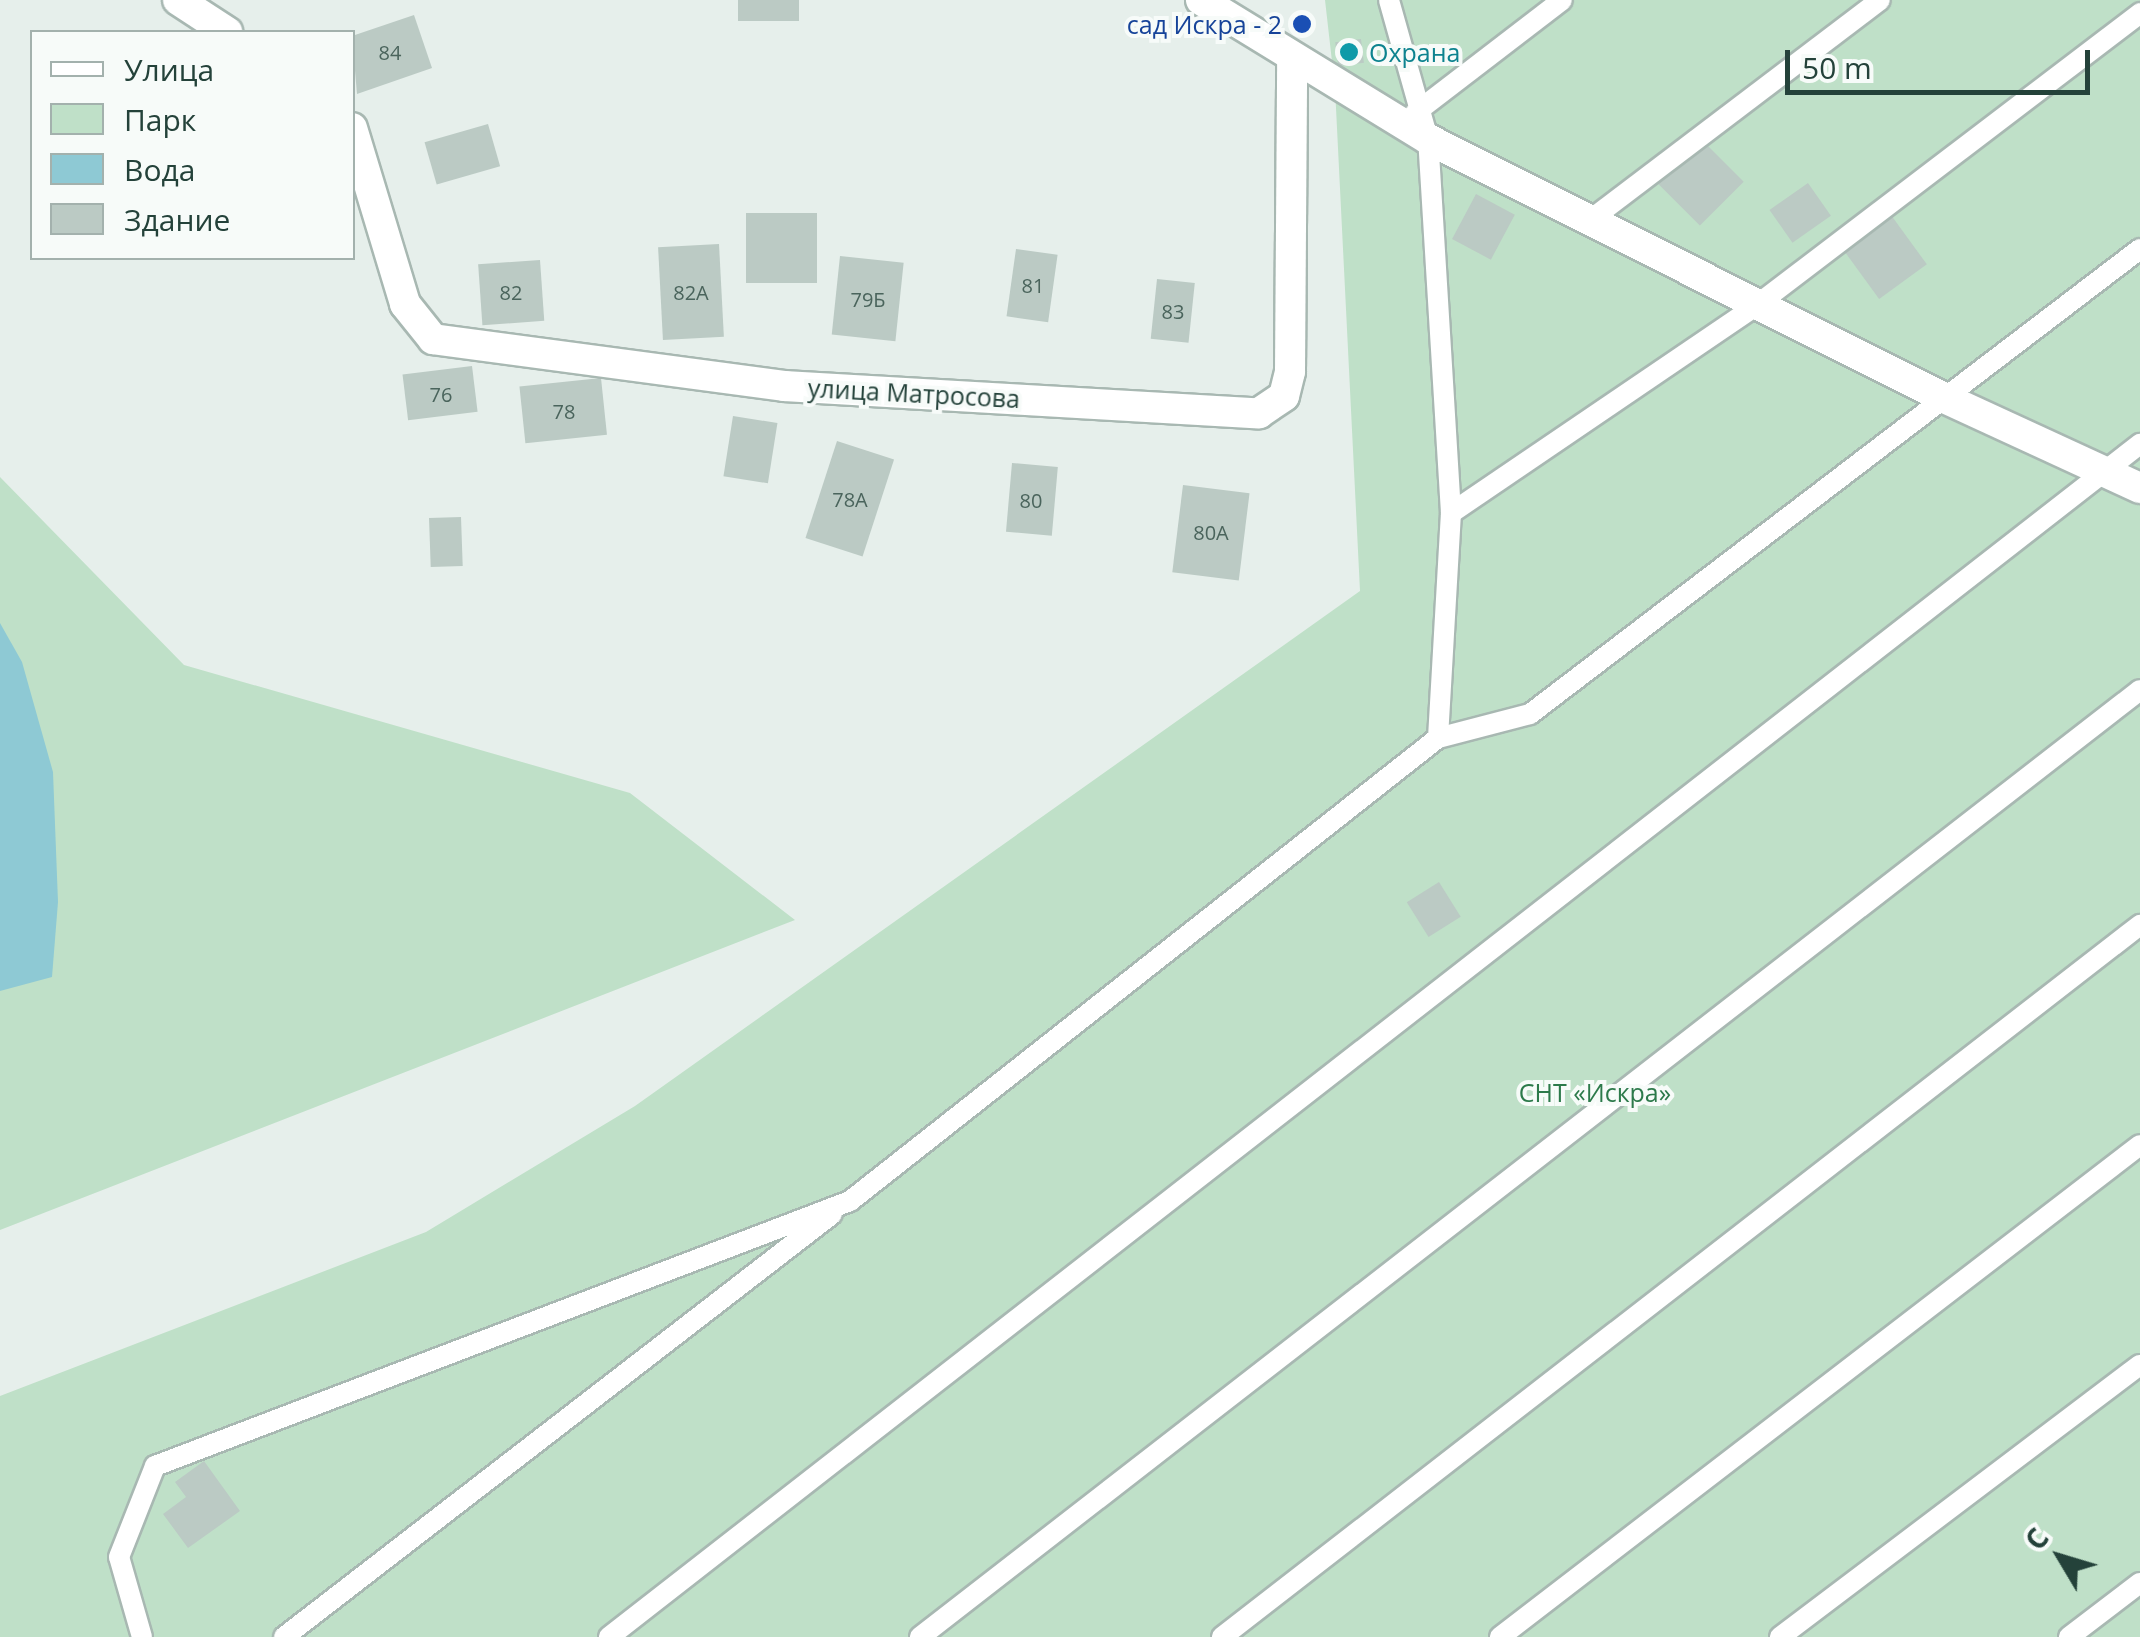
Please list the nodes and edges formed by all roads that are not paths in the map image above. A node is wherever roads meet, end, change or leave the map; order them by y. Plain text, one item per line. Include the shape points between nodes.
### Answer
1 (178, 0) edge
2 (1201, 0) edge
3 (1388, 0) edge
4 (1562, 0) edge
5 (1880, 0) edge
6 (2140, 13) edge
7 (223, 30) edge
8 (1292, 61) junction
9 (1422, 126) junction
10 (355, 138) edge
11 (1589, 221) junction
12 (2140, 248) edge
13 (1757, 305) junction
14 (1942, 397) junction
15 (2140, 444) edge
16 (2102, 471) junction
17 (2140, 488) edge
18 (1451, 513) junction
19 (2140, 690) edge
20 (1438, 738) junction
21 (2140, 924) edge
22 (2140, 1144) edge
23 (850, 1200) junction
24 (2140, 1364) edge
25 (2140, 1583) edge
26 (142, 1637) edge
27 (284, 1637) edge
28 (609, 1637) edge
29 (920, 1637) edge
30 (1222, 1637) edge
31 (1500, 1637) edge
32 (1780, 1637) edge
33 (2070, 1637) edge

1 - 7 street
2 - 8 street
3 - 9 lane
4 - 9 lane
5 - 11 lane
6 - 13 lane
8 - 9 street
8 - 10 street, улица Матросова via 1290,372 1284,396 1259,414 784,386 433,339 406,304
9 - 11 street
9 - 18 lane
11 - 13 street
12 - 14 lane
13 - 14 street
13 - 18 lane
14 - 16 street
14 - 20 lane via 1530,714
15 - 16 lane
16 - 17 street
16 - 28 lane
18 - 20 lane
19 - 29 lane
20 - 23 lane
21 - 30 lane
22 - 31 lane
23 - 26 lane via 155,1466 120,1557
23 - 27 lane
24 - 32 lane
25 - 33 lane

